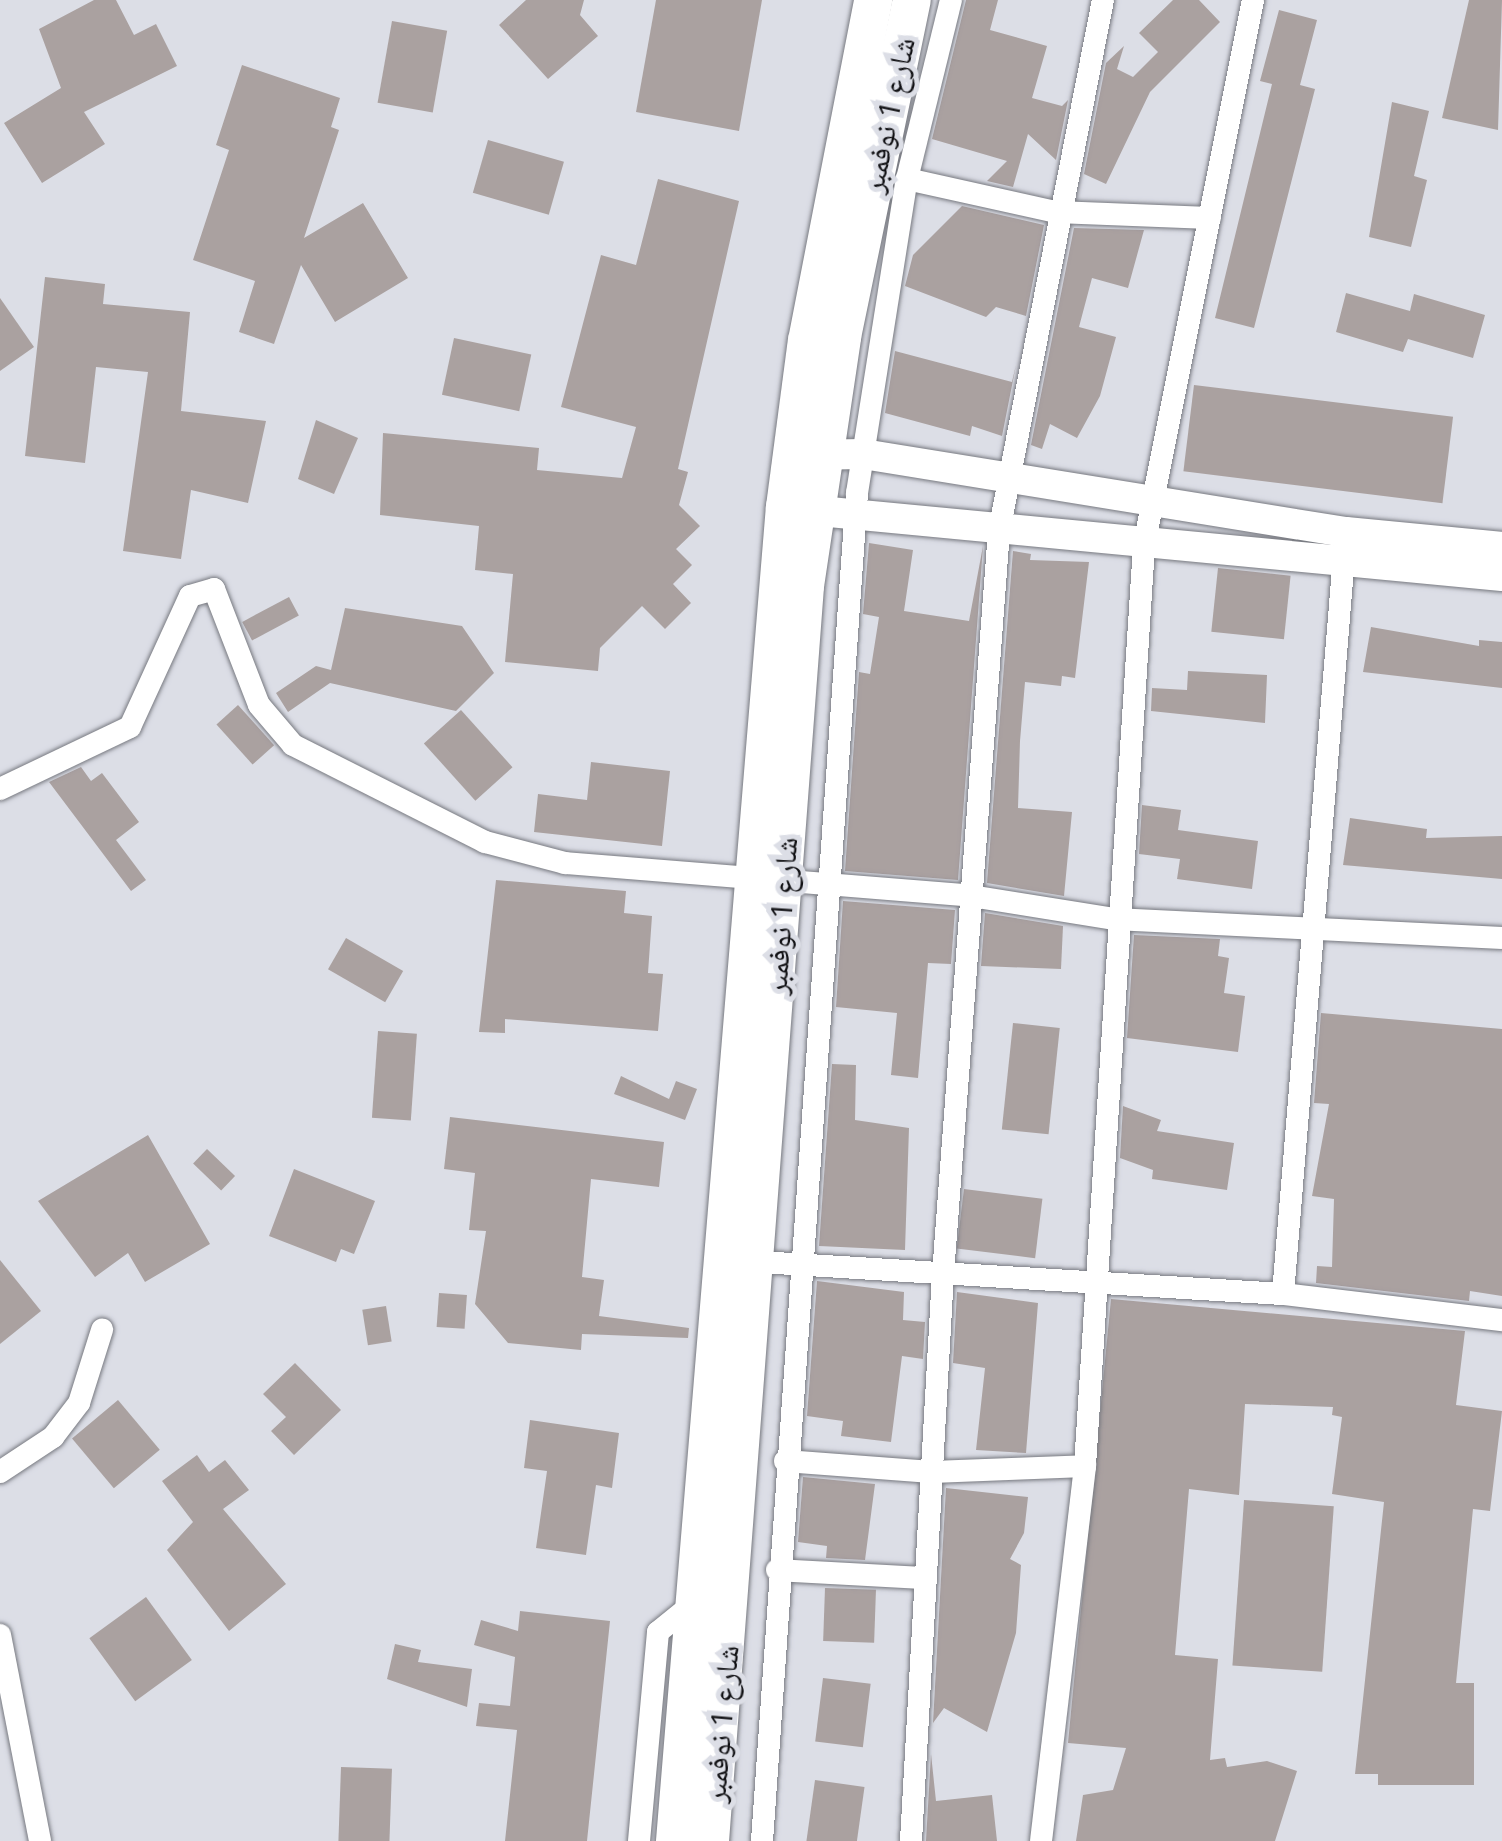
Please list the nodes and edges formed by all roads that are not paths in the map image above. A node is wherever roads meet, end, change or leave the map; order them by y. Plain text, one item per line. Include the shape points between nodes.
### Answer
1 (873, 0) edge
2 (912, 0) edge
3 (950, 0) edge
4 (1103, 0) edge
5 (1253, 0) edge
6 (907, 179) junction
7 (1056, 212) junction
8 (1210, 218) junction
9 (863, 454) junction
10 (808, 456) junction
11 (1008, 482) junction
12 (1153, 504) junction
13 (800, 509) junction
14 (855, 518) junction
15 (999, 531) junction
16 (1346, 532) junction
17 (1144, 545) junction
18 (1502, 547) edge
19 (1344, 564) junction
20 (1502, 576) edge
21 (0, 789) edge
22 (766, 879) junction
23 (828, 885) junction
24 (972, 896) junction
25 (1114, 919) junction
26 (1312, 928) junction
27 (1502, 938) edge
28 (738, 1261) junction
29 (800, 1266) junction
30 (943, 1274) junction
31 (1092, 1283) junction
32 (1283, 1294) junction
33 (1502, 1320) edge
34 (102, 1330) dead end
35 (785, 1461) junction
36 (1085, 1466) junction
37 (0, 1472) edge
38 (932, 1472) junction
39 (778, 1570) junction
40 (926, 1578) junction
41 (694, 1603) junction
42 (0, 1635) edge
43 (40, 1841) edge
44 (638, 1841) edge
45 (675, 1841) edge
46 (710, 1841) edge
47 (762, 1841) edge
48 (912, 1841) edge
49 (1042, 1841) edge

1 - 10 main road, شارع 1 نوفمبر
2 - 10 main road, شارع 1 نوفمبر
3 - 6 street
4 - 7 street
5 - 8 street
6 - 7 street
6 - 9 street
7 - 8 street
7 - 11 street
8 - 12 street
9 - 10 street
9 - 11 street
9 - 14 street
10 - 13 main road, شارع 1 نوفمبر
11 - 12 street
11 - 15 street
12 - 16 street
12 - 17 street
13 - 14 street
13 - 22 main road, شارع 1 نوفمبر
14 - 15 street
14 - 23 street
15 - 17 street
15 - 24 street
16 - 18 street
16 - 19 street
17 - 19 street
17 - 25 street
19 - 20 street
19 - 26 street
21 - 22 street via 130,727 190,596 214,589 258,704 293,744 368,789 485,842 564,864
22 - 23 street
22 - 28 main road, شارع 1 نوفمبر
23 - 24 street
23 - 29 street
24 - 25 street
24 - 30 street
25 - 26 street
25 - 31 street
26 - 27 street
26 - 32 street
28 - 29 street
28 - 41 main road, شارع 1 نوفمبر
28 - 46 main road, شارع 1 نوفمبر
29 - 30 street
29 - 35 street
30 - 31 street
30 - 38 street
31 - 32 street
31 - 36 street
32 - 33 street
34 - 37 street via 79,1403 53,1437
35 - 38 street
35 - 39 street
36 - 38 street
36 - 49 street
38 - 40 street
39 - 40 street
39 - 47 street
40 - 48 street
41 - 44 street via 658,1632
41 - 45 main road, شارع 1 نوفمبر
42 - 43 street

